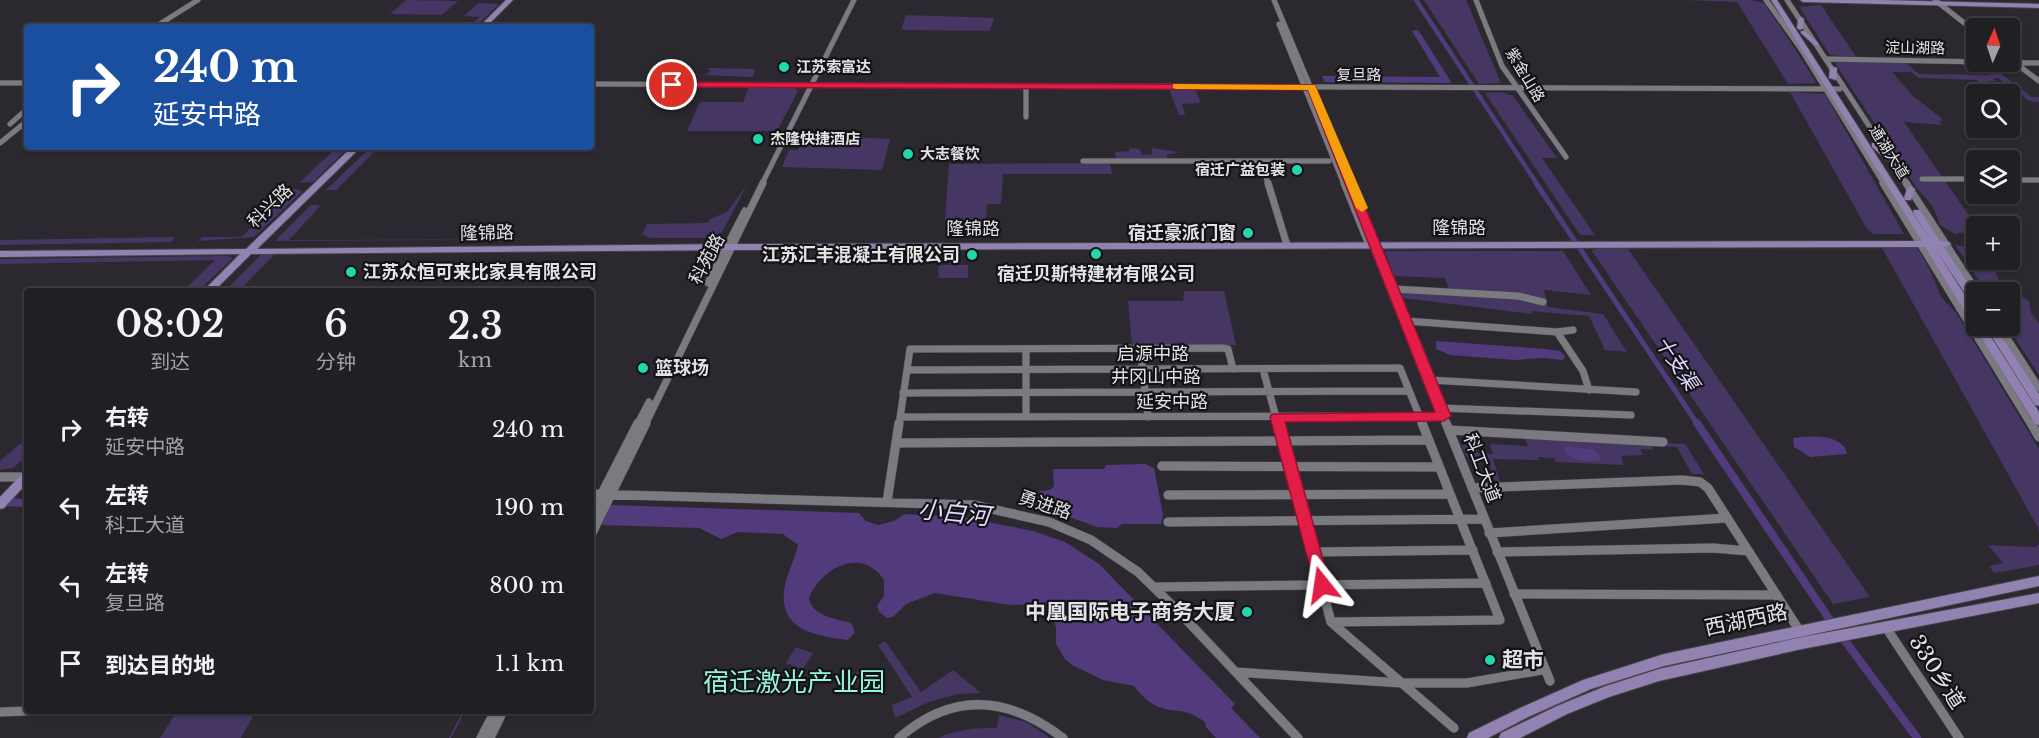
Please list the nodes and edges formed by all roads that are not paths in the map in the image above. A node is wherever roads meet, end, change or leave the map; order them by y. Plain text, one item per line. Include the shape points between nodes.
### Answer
1 (200, 0) edge
2 (512, 0) edge
3 (852, 0) edge
4 (1272, 0) edge
5 (1476, 0) edge
6 (1766, 0) edge
7 (1774, 0) edge
8 (1782, 0) edge
9 (1787, 0) edge
10 (1803, 0) edge
11 (1927, 0) edge
12 (1937, 1) edge
13 (2039, 4) edge
14 (1774, 12) junction
15 (1786, 19) junction
16 (162, 24) edge
17 (487, 24) edge
18 (1966, 24) edge
19 (1801, 27) junction
20 (1816, 44) junction
21 (1827, 59) junction
22 (1966, 61) edge
23 (2020, 62) edge
24 (2039, 64) edge
25 (2020, 67) edge
26 (1833, 73) junction
27 (1819, 74) junction
28 (2039, 81) edge
29 (0, 83) edge
30 (24, 84) edge
31 (594, 84) edge
32 (808, 85) junction
33 (1026, 86) junction
34 (1308, 87) junction
35 (1515, 87) junction
36 (1832, 89) junction
37 (24, 112) edge
38 (1839, 112) junction
39 (1026, 117) dead end
40 (24, 121) edge
41 (1854, 123) junction
42 (10, 124) dead end
43 (0, 141) edge
44 (1875, 145) junction
45 (354, 150) edge
46 (360, 150) edge
47 (1566, 157) dead end
48 (1890, 158) junction
49 (1329, 160) dead end
50 (1083, 161) dead end
51 (1261, 161) junction
52 (1883, 171) junction
53 (1923, 180) dead end
54 (1966, 180) edge
55 (2020, 180) edge
56 (2039, 180) edge
57 (1884, 184) junction
58 (1909, 194) junction
59 (1286, 242) junction
60 (1372, 242) junction
61 (1932, 242) junction
62 (730, 245) junction
63 (255, 249) junction
64 (0, 252) edge
65 (1934, 267) junction
66 (1968, 282) edge
67 (1956, 287) junction
68 (211, 288) edge
69 (218, 288) edge
70 (1394, 289) junction
71 (1966, 290) edge
72 (1543, 302) dead end
73 (1966, 304) edge
74 (1406, 321) junction
75 (1573, 330) dead end
76 (1557, 332) junction
77 (1986, 336) edge
78 (1996, 336) edge
79 (2005, 336) edge
80 (1140, 348) junction
81 (1026, 349) junction
82 (1233, 369) junction
83 (1263, 369) junction
84 (907, 370) junction
85 (1026, 370) junction
86 (1142, 370) junction
87 (1430, 380) junction
88 (2039, 388) edge
89 (1589, 390) junction
90 (1409, 391) junction
91 (1145, 392) junction
92 (1270, 392) junction
93 (1636, 392) dead end
94 (903, 393) junction
95 (1026, 393) junction
96 (2039, 402) edge
97 (1442, 412) junction
98 (1631, 415) dead end
99 (1419, 416) junction
100 (900, 417) junction
101 (1026, 417) junction
102 (1148, 417) junction
103 (1277, 417) junction
104 (2039, 421) edge
105 (1449, 430) junction
106 (2039, 437) edge
107 (1283, 440) junction
108 (1429, 440) junction
109 (1663, 442) dead end
110 (896, 443) junction
111 (1162, 466) dead end
112 (1290, 467) junction
113 (1440, 467) junction
114 (15, 482) edge
115 (1472, 488) junction
116 (1450, 494) junction
117 (1168, 495) dead end
118 (1298, 495) junction
119 (602, 497) edge
120 (887, 502) junction
121 (0, 505) edge
122 (594, 510) edge
123 (1727, 518) junction
124 (1484, 519) junction
125 (1461, 520) junction
126 (1168, 522) dead end
127 (1306, 522) junction
128 (594, 527) edge
129 (1489, 533) junction
130 (1473, 550) junction
131 (1748, 551) junction
132 (1313, 552) junction
133 (1497, 552) junction
134 (2039, 581) edge
135 (1486, 584) junction
136 (1322, 585) junction
137 (1155, 587) junction
138 (1514, 594) junction
139 (1777, 595) junction
140 (2039, 600) edge
141 (1331, 622) junction
142 (1885, 626) junction
143 (1809, 633) junction
144 (1542, 670) dead end
145 (1236, 672) junction
146 (1550, 681) dead end
147 (1401, 683) junction
148 (24, 711) edge
149 (0, 712) edge
150 (494, 714) edge
151 (502, 714) edge
152 (1454, 729) dead end
153 (482, 738) edge
154 (490, 738) edge
155 (899, 738) edge
156 (1063, 738) edge
157 (1298, 738) edge
158 (1474, 738) edge
159 (1506, 738) edge
160 (1959, 738) edge

1 - 16 street
2 - 17 main road
3 - 32 street, 科苑路
4 - 34 street, 科工大道
5 - 35 street, 紫金山路 via 1502,66
6 - 14 street
7 - 15 main road, 通湖大道
8 - 19 main road, 通湖大道
9 - 19 street
10 - 12 main road
11 - 12 main road
12 - 13 main road
12 - 18 street
14 - 15 main road
14 - 27 street
15 - 27 main road, 通湖大道
19 - 20 main road
19 - 20 street
19 - 26 main road, 通湖大道
20 - 21 street
21 - 22 street, 淀山湖路
21 - 26 street
23 - 24 street, 淀山湖路
25 - 28 street
26 - 36 main road, 通湖大道
26 - 48 street
27 - 36 main road, 通湖大道
29 - 30 street
31 - 32 street, 复旦路
32 - 33 street, 复旦路
32 - 62 street, 科苑路
33 - 34 street, 复旦路
33 - 39 street
34 - 35 street, 复旦路
34 - 60 street, 科工大道
35 - 36 street, 复旦路
35 - 47 street, 紫金山路
36 - 38 street
36 - 41 main road, 通湖大道
36 - 44 main road, 通湖大道
37 - 42 street
38 - 41 main road
38 - 57 street
40 - 43 street
41 - 52 main road, 通湖大道
44 - 48 main road
44 - 58 main road, 通湖大道
45 - 63 main road, 科兴路
46 - 63 main road, 科兴路
48 - 58 street
49 - 51 street
50 - 51 street
51 - 59 street
52 - 57 main road
52 - 61 main road, 通湖大道
53 - 54 street
55 - 56 street
57 - 61 street
58 - 61 main road, 通湖大道
59 - 60 main road, 隆锦路
59 - 62 main road, 隆锦路
60 - 61 main road, 隆锦路
60 - 70 street, 科工大道
61 - 65 street
61 - 66 street
61 - 67 main road, 通湖大道
61 - 71 main road, 通湖大道
62 - 63 main road, 隆锦路
62 - 119 street, 科苑路
63 - 64 main road, 隆锦路
63 - 68 main road, 科兴路
63 - 69 main road, 科兴路
65 - 67 main road
65 - 106 street
67 - 73 main road, 通湖大道
70 - 72 street via 1518,296
70 - 74 street, 科工大道
74 - 76 street
74 - 87 street, 科工大道
75 - 76 street
76 - 89 street via 1583,371
77 - 104 main road
78 - 96 main road
79 - 88 street
80 - 81 street
80 - 82 street via 1228,349
80 - 86 street
81 - 84 street via 909,349
81 - 85 street
82 - 83 street, 启源中路
82 - 86 street, 启源中路
83 - 90 street, 启源中路 via 1400,368
83 - 92 street
84 - 85 street, 启源中路
84 - 94 street
85 - 86 street, 启源中路
85 - 95 street
86 - 91 street
87 - 89 street
87 - 97 street, 科工大道
89 - 93 street
90 - 92 street, 井冈山中路
90 - 99 street
91 - 92 street, 井冈山中路
91 - 95 street, 井冈山中路
91 - 102 street
92 - 103 street
94 - 95 street, 井冈山中路
94 - 100 street
95 - 101 street
97 - 98 street, 延安中路
97 - 99 street, 延安中路
97 - 105 street, 科工大道
99 - 103 street, 延安中路
99 - 108 street
100 - 101 street, 延安中路
100 - 110 street
101 - 102 street, 延安中路
102 - 103 street, 延安中路
103 - 107 street
105 - 109 street
105 - 115 street, 科工大道
107 - 108 street
107 - 110 street
107 - 112 street
108 - 113 street
110 - 120 street
111 - 112 street
112 - 113 street
112 - 118 street
113 - 116 street
114 - 121 main road
115 - 123 street via 1692,480 1708,488
115 - 124 street, 科工大道
116 - 118 street
116 - 125 street
117 - 118 street
118 - 127 street
119 - 120 street, 勇进路
119 - 122 street, 科苑路
119 - 128 street, 科苑路
120 - 137 street, 勇进路 via 974,505 1020,512 1090,539
123 - 129 street
123 - 131 street
124 - 125 street
124 - 129 street, 科工大道
125 - 127 street
125 - 130 street
126 - 127 street
127 - 132 street
129 - 133 street, 科工大道
130 - 132 street
130 - 135 street
131 - 133 street via 1713,548
131 - 139 street
132 - 136 street
133 - 138 street, 科工大道
134 - 143 main road, 西湖西路 via 1850,620
135 - 136 street
135 - 141 street via 1500,620
136 - 137 street
136 - 141 street
137 - 145 street, 勇进路
138 - 139 street
138 - 146 street, 科工大道
139 - 143 street
140 - 142 main road, 西湖西路
141 - 147 street
142 - 143 main road, 西湖西路
142 - 160 street, 330乡道
143 - 158 main road, 西湖西路 via 1664,660 1620,673 1567,693
143 - 159 main road, 西湖西路 via 1659,675 1573,705
144 - 147 street via 1467,683
145 - 147 street
145 - 157 street, 勇进路
147 - 152 street
148 - 149 street
150 - 153 street
151 - 154 street
155 - 156 street via 932,713 973,703 1022,712 1047,724

